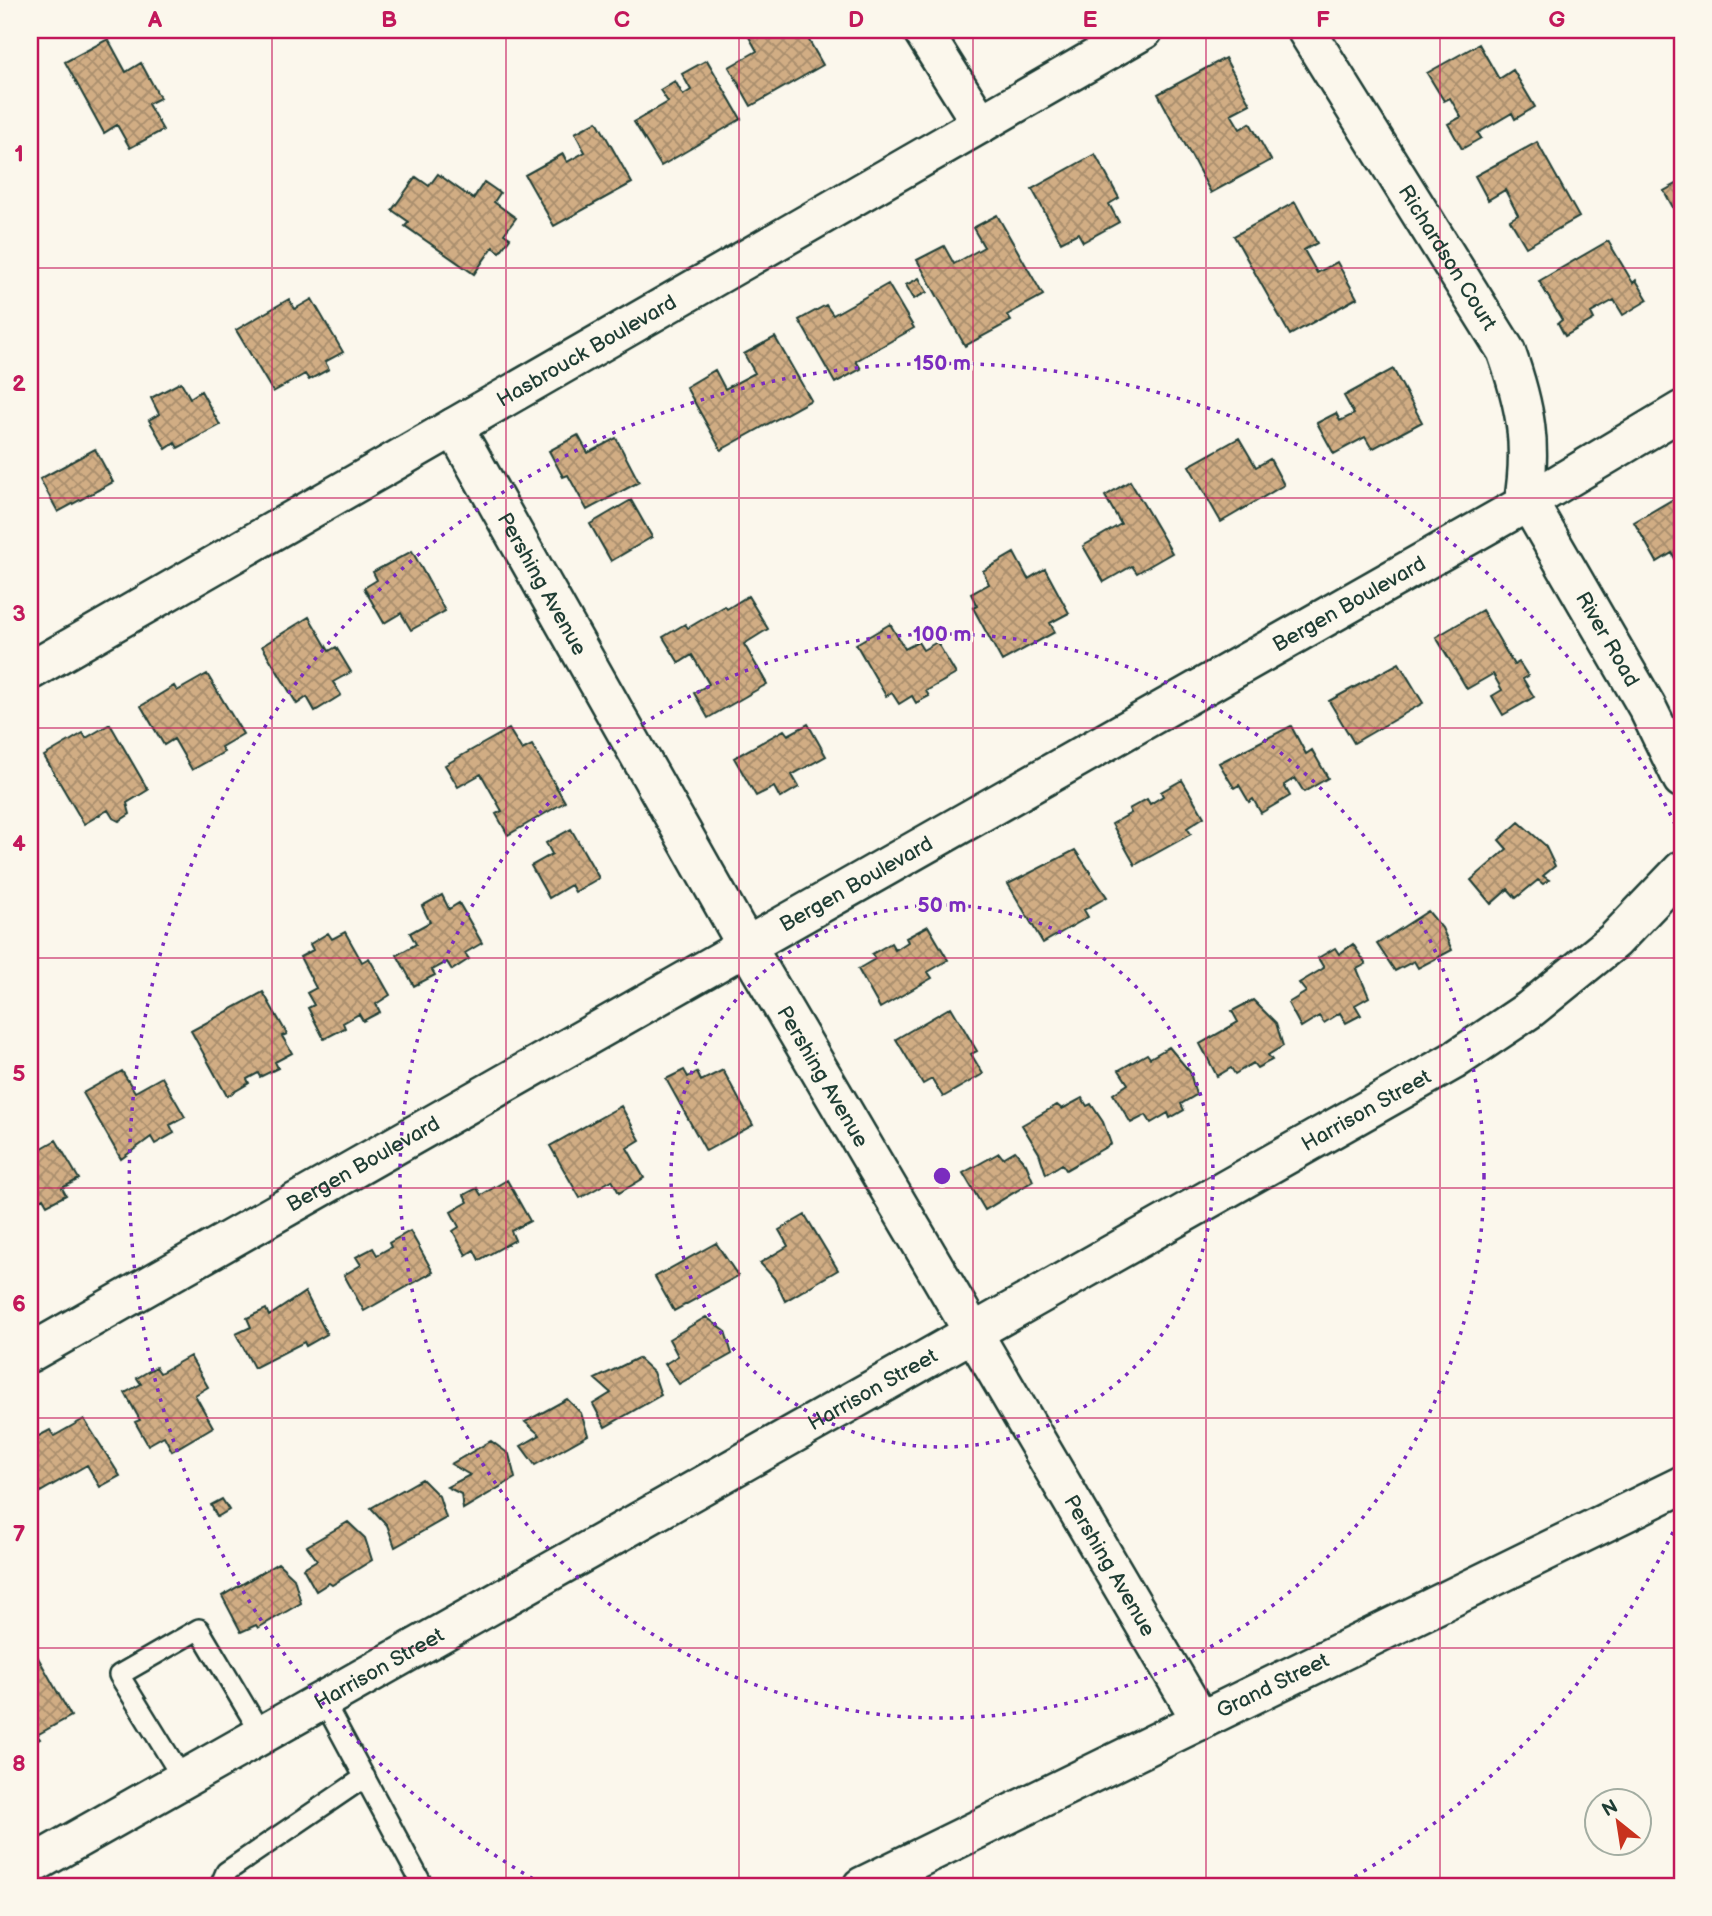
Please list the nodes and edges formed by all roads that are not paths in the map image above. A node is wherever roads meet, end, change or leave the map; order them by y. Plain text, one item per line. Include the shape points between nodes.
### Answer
1 (922, 30) edge
2 (1144, 30) edge
3 (1306, 30) edge
4 (981, 124) junction
5 (1682, 410) edge
6 (454, 427) junction
7 (1523, 505) junction
8 (30, 671) edge
9 (1682, 779) edge
10 (1682, 870) edge
11 (747, 947) junction
12 (974, 1332) junction
13 (30, 1353) edge
14 (1682, 1485) edge
15 (323, 1700) junction
16 (1201, 1720) junction
17 (261, 1735) junction
18 (365, 1777) junction
19 (183, 1779) junction
20 (30, 1866) edge
21 (220, 1886) edge
22 (423, 1886) edge
23 (862, 1886) edge

1 - 4 street
2 - 4 street, Hasbrouck Boulevard
3 - 7 street, Richardson Court via 1506,351 1528,432
4 - 6 street, Hasbrouck Boulevard
5 - 7 street, Bergen Boulevard
6 - 8 street, Hasbrouck Boulevard
6 - 11 street, Pershing Avenue
7 - 9 street, River Road via 1543,527 1647,707
7 - 11 street, Bergen Boulevard
10 - 12 street, Harrison Street via 1614,941 1529,1010 1453,1061
11 - 12 street, Pershing Avenue
11 - 13 street, Bergen Boulevard
12 - 15 street, Harrison Street
12 - 16 street, Pershing Avenue
14 - 16 street, Grand Street
15 - 17 street, Harrison Street
15 - 18 lane
16 - 23 street, Grand Street
17 - 19 street, Harrison Street
17 - 19 lane via 199,1629 119,1675
18 - 21 lane via 226,1872
18 - 22 lane
19 - 20 street, Harrison Street

